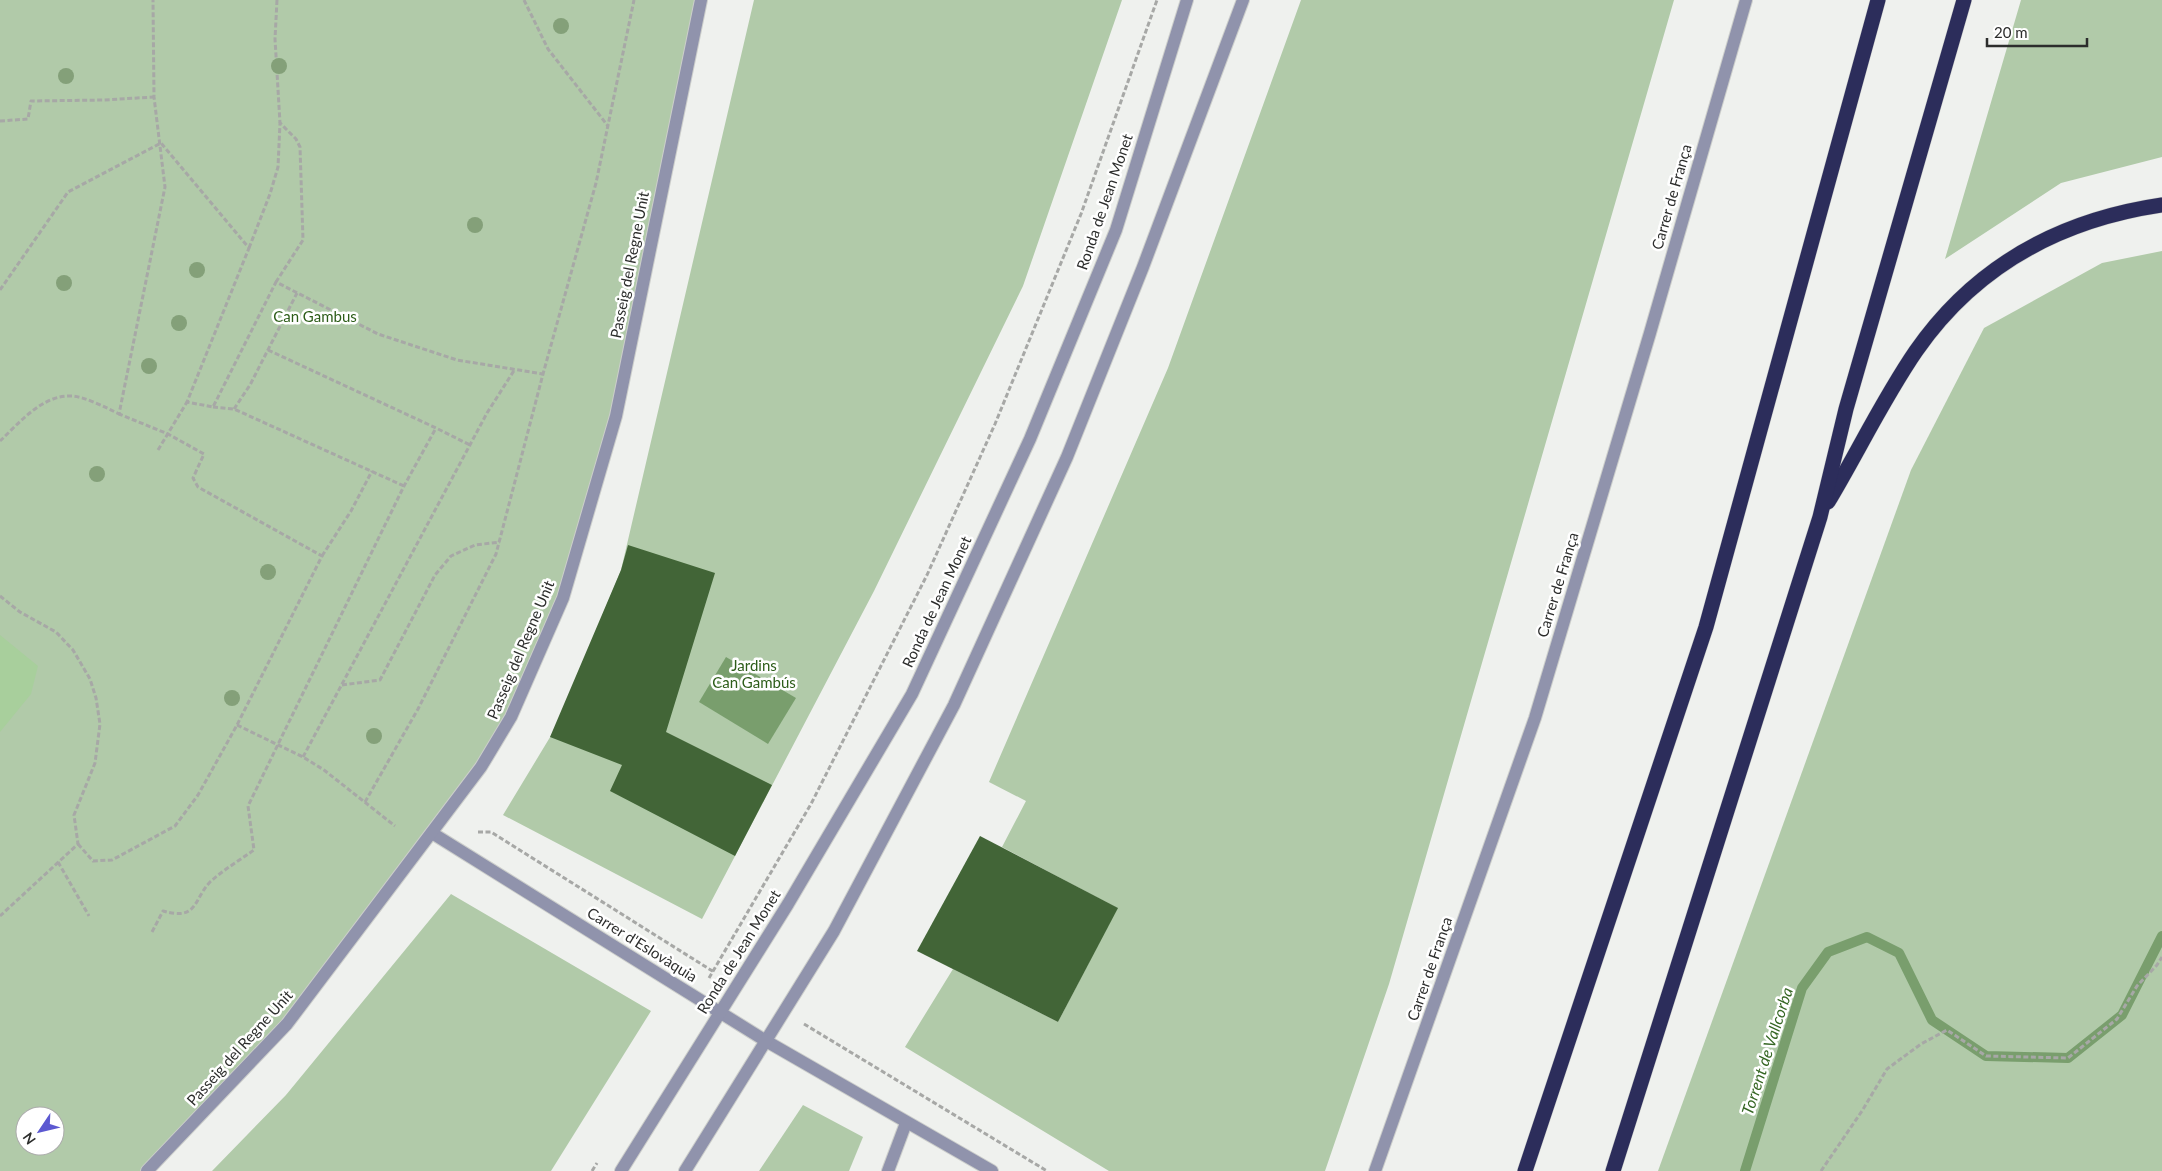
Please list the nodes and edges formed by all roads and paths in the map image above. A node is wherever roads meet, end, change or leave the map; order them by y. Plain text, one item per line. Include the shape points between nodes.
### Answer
1 (153, 0) edge
2 (277, 0) edge
3 (524, 0) edge
4 (634, 0) edge
5 (701, 0) edge
6 (1157, 0) edge
7 (1187, 0) edge
8 (1243, 0) edge
9 (1746, 0) edge
10 (1878, 0) edge
11 (1964, 0) edge
12 (154, 97) junction
13 (0, 121) edge
14 (280, 123) junction
15 (608, 126) junction
16 (161, 143) junction
17 (2162, 204) edge
18 (249, 248) junction
19 (276, 282) junction
20 (0, 290) edge
21 (296, 293) junction
22 (268, 350) junction
23 (515, 369) junction
24 (542, 374) junction
25 (187, 402) junction
26 (213, 407) junction
27 (234, 409) junction
28 (119, 414) junction
29 (436, 428) junction
30 (168, 434) junction
31 (0, 441) edge
32 (470, 446) junction
33 (158, 450) dead end
34 (372, 471) junction
35 (404, 486) junction
36 (1820, 517) junction
37 (500, 542) junction
38 (322, 556) junction
39 (0, 596) edge
40 (342, 685) junction
41 (237, 725) junction
42 (276, 745) junction
43 (303, 757) junction
44 (365, 802) junction
45 (396, 826) dead end
46 (432, 833) junction
47 (78, 844) junction
48 (58, 862) junction
49 (0, 916) edge
50 (90, 916) dead end
51 (152, 932) dead end
52 (2162, 957) edge
53 (714, 971) junction
54 (738, 985) junction
55 (697, 998) junction
56 (784, 1012) junction
57 (720, 1013) junction
58 (766, 1041) junction
59 (906, 1122) junction
60 (597, 1163) dead end
61 (147, 1171) edge
62 (592, 1171) edge
63 (621, 1171) edge
64 (685, 1171) edge
65 (888, 1171) edge
66 (992, 1171) edge
67 (1048, 1171) edge
68 (1375, 1171) edge
69 (1525, 1171) edge
70 (1613, 1171) edge
71 (1821, 1171) edge

1 - 12 path
2 - 14 path via 275,39
3 - 15 path via 548,49
4 - 15 path
5 - 46 street, Passeig del Regne Unit via 616,416 563,598 512,718 481,767
6 - 53 path via 1081,214 995,424 927,575 812,804
7 - 54 street, Ronda de Jean Monet via 1116,230 1030,439 912,694
8 - 56 street via 1143,267 1063,466 954,705 834,930
9 - 68 street, Carrer de França via 1534,718
10 - 69 highway via 1706,628
11 - 36 highway via 1846,409
12 - 13 path via 31,100 28,119
12 - 16 path
14 - 18 path via 278,167
14 - 19 path via 300,147 303,240
15 - 24 path via 596,183
16 - 18 path
16 - 20 path via 68,192
16 - 28 path via 165,187
17 - 36 highway via 2099,217 2037,242 1981,279 1916,350
18 - 25 path
19 - 21 path
19 - 26 path
21 - 22 path
21 - 23 path via 378,334 457,360
22 - 27 path
22 - 29 path
23 - 24 path
23 - 32 path
24 - 37 path
25 - 26 path
25 - 30 path
26 - 27 path
27 - 34 path
28 - 30 path
28 - 31 path via 71,396 49,401 30,412
29 - 32 path
29 - 35 path
30 - 33 path
30 - 38 path via 204,454 192,478 198,487
32 - 40 path
34 - 35 path
34 - 38 path
35 - 42 path
36 - 70 highway
37 - 40 path via 475,545 451,556 435,575 380,680
37 - 44 path via 418,709
38 - 41 path
39 - 47 path via 20,612 56,632 73,650 90,679 96,698 100,724 95,763 74,815
40 - 43 path
41 - 42 path
41 - 47 path via 198,795 175,826 112,860 92,860
42 - 43 path
42 - 51 path via 248,806 254,850 210,883 196,906 175,914 163,911
43 - 44 path
44 - 45 path
46 - 53 path via 491,832
46 - 55 street, Carrer d'Eslovàquia
46 - 61 street, Passeig del Regne Unit via 287,1024
47 - 48 path
48 - 49 path
48 - 50 path
52 - 71 path via 2137,986 2117,1019 2068,1058 1986,1056 1947,1030 1921,1044 1887,1069
53 - 54 path
53 - 55 path
54 - 57 street, Ronda de Jean Monet
55 - 57 street, Carrer d'Eslovàquia
56 - 58 street
56 - 67 path
57 - 58 street, Carrer d'Eslovàquia
57 - 63 street, Ronda de Jean Monet
58 - 59 street, Carrer d'Eslovàquia
58 - 64 street
59 - 65 street
59 - 66 street, Carrer d'Eslovàquia
60 - 62 path

